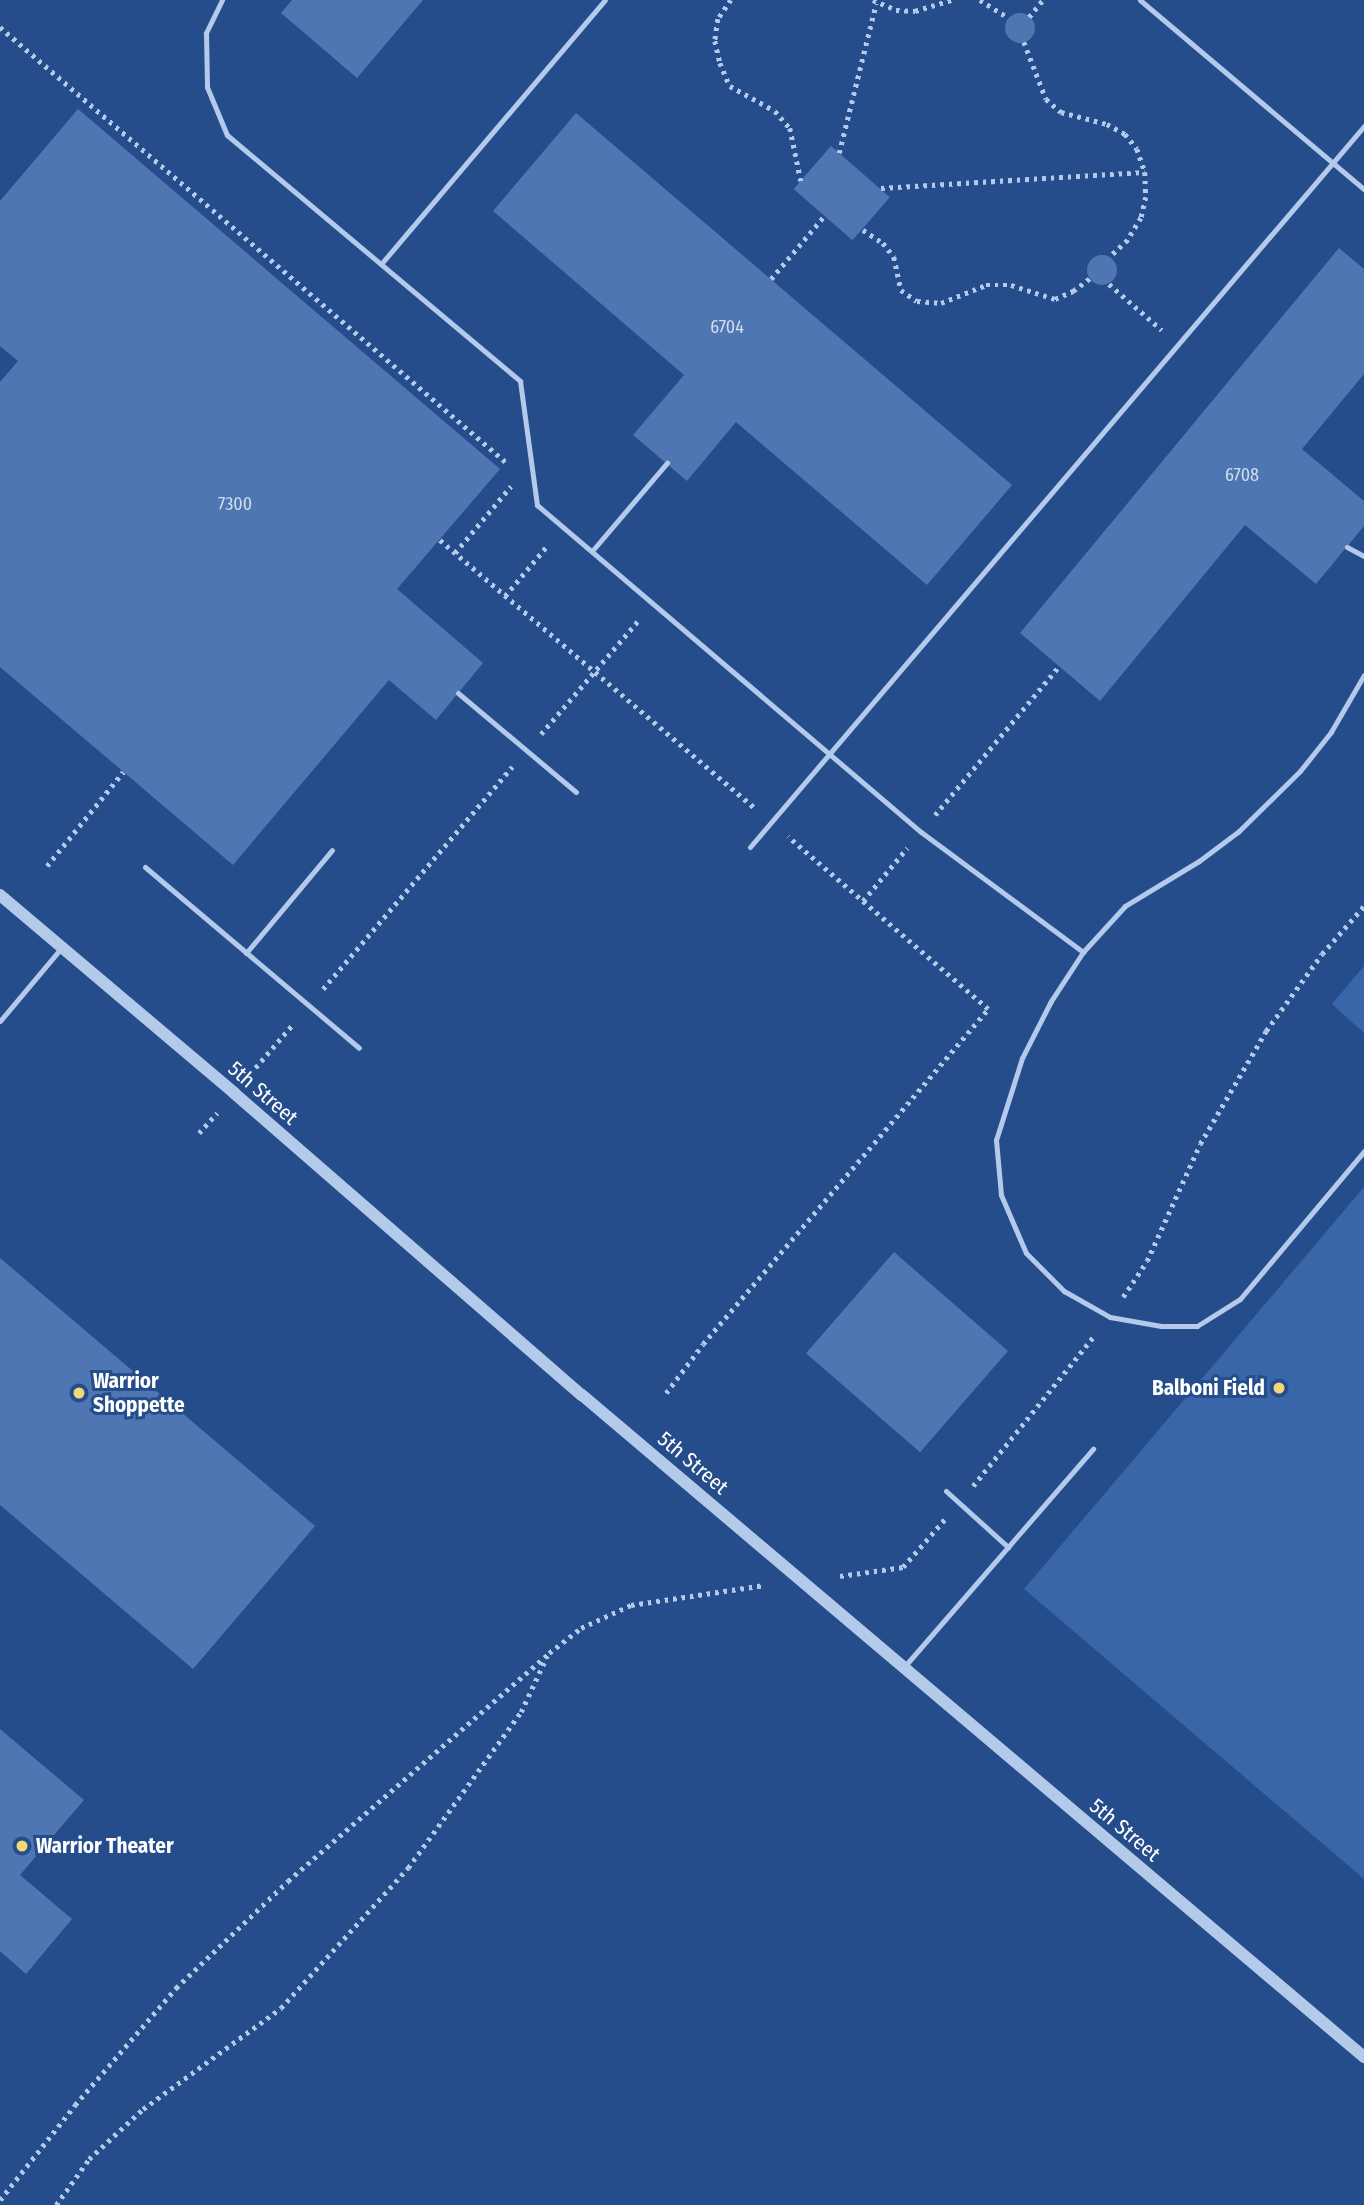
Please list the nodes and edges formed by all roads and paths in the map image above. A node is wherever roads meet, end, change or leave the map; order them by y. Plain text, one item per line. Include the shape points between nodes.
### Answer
1 (222, 0) edge
2 (605, 0) edge
3 (731, 0) edge
4 (952, 0) edge
5 (980, 0) edge
6 (1043, 0) edge
7 (1140, 0) edge
8 (875, 2) edge
9 (1029, 16) dead end
10 (1009, 18) dead end
11 (0, 27) edge
12 (1024, 42) dead end
13 (1364, 126) edge
14 (839, 153) dead end
15 (1332, 164) junction
16 (1145, 172) junction
17 (801, 181) dead end
18 (881, 188) dead end
19 (1364, 188) edge
20 (825, 215) dead end
21 (863, 230) dead end
22 (1110, 257) dead end
23 (381, 264) junction
24 (1090, 278) dead end
25 (771, 279) dead end
26 (1109, 284) dead end
27 (1179, 344) junction
28 (667, 463) dead end
29 (513, 469) dead end
30 (512, 485) dead end
31 (563, 527) junction
32 (440, 540) dead end
33 (1347, 547) dead end
34 (592, 551) junction
35 (455, 553) junction
36 (1364, 556) edge
37 (505, 596) junction
38 (652, 603) junction
39 (1059, 666) dead end
40 (595, 671) junction
41 (1364, 675) edge
42 (458, 693) dead end
43 (527, 749) junction
44 (829, 754) junction
45 (123, 772) dead end
46 (576, 792) dead end
47 (771, 822) junction
48 (921, 832) junction
49 (750, 847) dead end
50 (332, 850) dead end
51 (47, 866) dead end
52 (145, 867) dead end
53 (0, 895) edge
54 (863, 901) junction
55 (1364, 906) edge
56 (62, 947) junction
57 (1083, 952) junction
58 (246, 953) junction
59 (309, 1005) junction
60 (0, 1021) edge
61 (359, 1048) dead end
62 (234, 1093) junction
63 (199, 1133) dead end
64 (1364, 1151) edge
65 (1110, 1317) junction
66 (666, 1393) dead end
67 (1093, 1448) dead end
68 (946, 1491) dead end
69 (959, 1503) junction
70 (1008, 1546) junction
71 (804, 1581) junction
72 (549, 1653) junction
73 (904, 1668) junction
74 (1364, 2057) edge
75 (0, 2200) edge
76 (55, 2205) edge

1 - 23 lane via 206,33 207,87 227,135
2 - 23 lane
3 - 17 path via 718,19 715,41 720,63 730,86 775,111 790,128
4 - 8 path via 915,11
5 - 10 path
6 - 9 path
7 - 15 lane
8 - 14 path
11 - 29 path
12 - 16 path via 1046,99 1061,112 1107,124 1125,134 1137,149
13 - 15 lane
15 - 19 lane
15 - 27 lane
16 - 18 path
16 - 22 path via 1141,218 1128,240
20 - 25 path
21 - 24 path via 894,257 901,290 917,301 941,303 986,285 1011,285 1055,299
23 - 31 lane via 520,381 537,505
26 - 27 path
27 - 44 lane
28 - 34 lane
30 - 35 path
31 - 34 lane
31 - 37 path
32 - 35 path
33 - 36 lane
34 - 38 lane
35 - 37 path
37 - 40 path
38 - 40 path
38 - 44 lane
39 - 48 path
40 - 43 path
40 - 47 path
41 - 57 lane via 1331,732 1283,788 1239,831 1199,861 1125,906
42 - 43 lane
43 - 46 lane
43 - 59 path
44 - 47 lane
44 - 48 lane
45 - 51 path
47 - 49 lane
47 - 54 path
48 - 54 path
48 - 57 lane
50 - 58 lane
52 - 58 lane
53 - 56 street, 5th Street
54 - 66 path via 988,1009
55 - 65 path via 1266,1031 1200,1144 1147,1261
56 - 60 lane
56 - 62 street, 5th Street
57 - 65 lane via 1022,1058 996,1140 1001,1195 1026,1254 1064,1290
58 - 59 lane
59 - 61 lane
59 - 62 path
62 - 63 path
62 - 71 street, 5th Street
64 - 65 lane via 1240,1299 1197,1326 1161,1326
65 - 69 path
67 - 70 lane
68 - 69 lane
69 - 70 lane
69 - 71 path via 903,1567
70 - 73 lane
71 - 72 path via 631,1605 581,1628
71 - 73 street, 5th Street
72 - 75 path via 289,1881 176,1988
72 - 76 path via 521,1712 408,1868 281,2008 142,2109 89,2159
73 - 74 street, 5th Street

